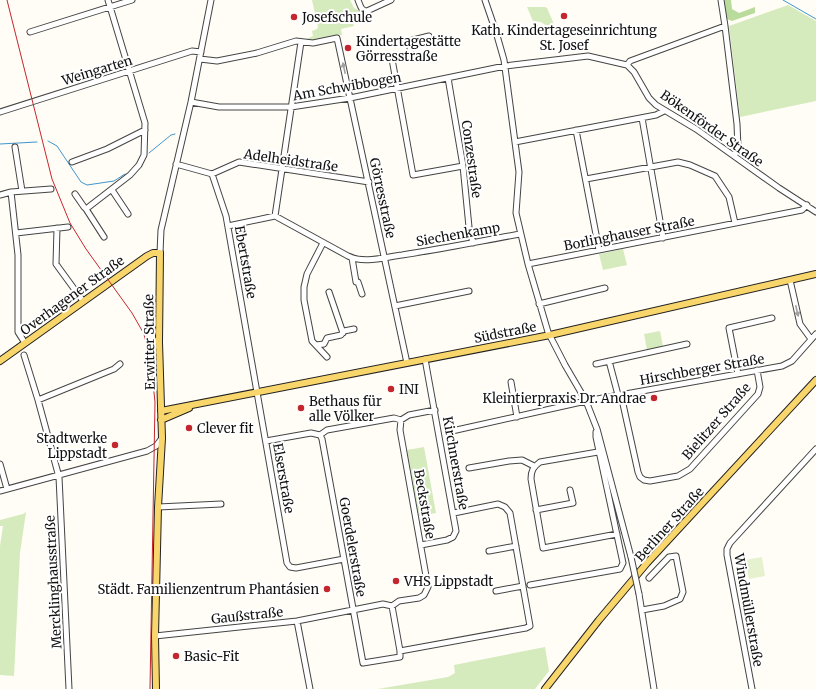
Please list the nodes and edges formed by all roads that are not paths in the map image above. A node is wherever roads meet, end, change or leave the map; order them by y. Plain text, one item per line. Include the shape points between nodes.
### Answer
1 (108, 0) edge
2 (132, 0) edge
3 (211, 0) edge
4 (358, 0) edge
5 (391, 0) edge
6 (485, 0) edge
7 (720, 0) edge
8 (110, 7) junction
9 (725, 26) junction
10 (30, 32) dead end
11 (429, 36) dead end
12 (301, 42) junction
13 (201, 52) junction
14 (200, 59) junction
15 (627, 65) junction
16 (505, 66) junction
17 (130, 71) junction
18 (448, 78) junction
19 (397, 88) junction
20 (350, 98) junction
21 (191, 102) junction
22 (291, 107) junction
23 (664, 111) junction
24 (0, 112) edge
25 (642, 118) junction
26 (145, 130) junction
27 (576, 130) junction
28 (515, 142) junction
29 (15, 147) dead end
30 (734, 156) junction
31 (72, 162) dead end
32 (176, 164) junction
33 (464, 166) junction
34 (650, 167) junction
35 (282, 170) junction
36 (212, 174) junction
37 (586, 180) junction
38 (369, 182) junction
39 (51, 188) dead end
40 (112, 190) junction
41 (22, 191) junction
42 (11, 192) junction
43 (75, 194) dead end
44 (0, 195) edge
45 (807, 205) junction
46 (86, 209) junction
47 (816, 212) edge
48 (128, 214) dead end
49 (275, 216) junction
50 (735, 223) junction
51 (228, 226) junction
52 (68, 227) dead end
53 (56, 228) junction
54 (16, 232) junction
55 (520, 234) junction
56 (104, 237) dead end
57 (663, 238) junction
58 (323, 243) junction
59 (472, 243) junction
60 (599, 250) junction
61 (160, 253) junction
62 (385, 257) junction
63 (352, 258) junction
64 (528, 264) junction
65 (816, 274) edge
66 (790, 280) junction
67 (605, 288) dead end
68 (469, 291) dead end
69 (329, 292) dead end
70 (362, 294) dead end
71 (83, 301) junction
72 (539, 304) junction
73 (395, 306) junction
74 (772, 318) dead end
75 (354, 329) dead end
76 (343, 333) junction
77 (816, 334) edge
78 (550, 335) junction
79 (811, 339) junction
80 (25, 343) junction
81 (686, 344) dead end
82 (316, 345) junction
83 (24, 356) dead end
84 (327, 357) dead end
85 (424, 359) junction
86 (0, 361) edge
87 (609, 361) junction
88 (407, 363) junction
89 (120, 364) dead end
90 (596, 364) dead end
91 (757, 370) junction
92 (738, 374) junction
93 (816, 380) edge
94 (511, 382) dead end
95 (258, 392) junction
96 (619, 395) junction
97 (38, 400) junction
98 (586, 401) junction
99 (196, 405) junction
100 (435, 410) junction
101 (161, 411) junction
102 (517, 417) junction
103 (161, 420) junction
104 (401, 420) junction
105 (597, 429) junction
106 (452, 431) dead end
107 (320, 435) junction
108 (162, 438) junction
109 (266, 441) junction
110 (816, 449) edge
111 (147, 451) junction
112 (598, 452) junction
113 (161, 458) junction
114 (0, 464) edge
115 (534, 466) junction
116 (469, 468) dead end
117 (59, 475) junction
118 (7, 489) junction
119 (570, 490) dead end
120 (0, 491) edge
121 (221, 504) dead end
122 (158, 507) junction
123 (536, 510) junction
124 (454, 513) junction
125 (617, 534) junction
126 (421, 545) junction
127 (516, 546) junction
128 (489, 551) dead end
129 (344, 559) junction
130 (649, 578) dead end
131 (530, 585) dead end
132 (523, 586) junction
133 (496, 592) dead end
134 (392, 606) junction
135 (353, 610) junction
136 (642, 610) junction
137 (297, 621) junction
138 (155, 636) junction
139 (400, 652) junction
140 (69, 689) edge
141 (156, 689) edge
142 (310, 689) edge
143 (545, 689) edge
144 (654, 689) edge
145 (752, 689) edge

1 - 8 street
2 - 8 street
3 - 13 street, Erwitter Straße
4 - 5 street via 362,9 367,11
6 - 16 street
7 - 9 street
8 - 10 street
8 - 17 street
9 - 15 street via 630,61
9 - 30 street via 738,148
11 - 19 street via 409,40 411,55 392,59
12 - 14 street via 296,41 257,53 217,61
20 -> 12 street, Görresstraße via 337,38 313,43
12 - 22 street
13 - 14 street, Erwitter Straße
13 - 17 street, Weingarten via 192,52
14 - 21 street, Erwitter Straße
15 - 16 street via 588,56
15 - 23 street, Bökenförder Straße via 649,98
16 - 18 street, Am Schwibbogen
16 - 28 street
17 - 24 street, Weingarten
17 - 26 street
18 - 19 street, Am Schwibbogen
18 - 33 street, Conzestraße
19 - 20 street, Am Schwibbogen
19 - 33 street via 412,175
20 - 22 street, Am Schwibbogen
20 - 38 street, Görresstraße
21 - 22 street, Am Schwibbogen via 219,107
21 - 32 street, Erwitter Straße
22 - 35 street
23 - 25 street
23 - 30 street, Bökenförder Straße via 696,129
25 - 27 street
25 - 34 street
26 - 31 street via 107,149
26 - 40 street via 144,155 139,166
27 - 28 street
27 - 37 street
28 - 55 street via 519,172 516,213
29 - 41 street
30 - 45 street, Bökenförder Straße
32 - 36 street
32 - 61 street, Erwitter Straße via 161,230
33 - 59 street, Conzestraße
34 - 37 street
34 - 50 street via 678,162 715,176 729,197
34 - 57 street
35 - 36 street, Adelheidstraße via 239,162
35 - 38 street, Adelheidstraße
35 - 49 street
36 - 51 street, Ebertstraße
37 - 60 street
38 - 62 street, Görresstraße
39 - 41 street
40 - 46 street
40 - 48 street
41 - 42 street
42 - 44 street
42 - 54 street
43 - 46 street
45 - 47 street, Bökenförder Straße
45 - 50 street, Borlinghauser Straße via 800,210
46 - 56 street
49 - 51 street
49 - 58 street, Siechenkamp
50 - 57 street, Borlinghauser Straße
51 - 95 street, Ebertstraße
52 - 53 street
53 - 54 street
53 - 71 street via 56,264
54 - 80 street via 18,332
55 - 59 street, Siechenkamp
55 - 64 street
57 - 60 street, Borlinghauser Straße
58 - 63 street, Siechenkamp
58 - 82 street via 307,274 304,287 312,341
59 - 62 street, Siechenkamp
60 - 64 street, Borlinghauser Straße
61 - 71 main road, Overhagener Straße via 147,256
61 - 101 main road, Erwitter Straße
62 - 63 street, Siechenkamp
62 - 73 street, Görresstraße
63 - 70 street via 356,282
64 - 72 street
65 - 66 main road, Südstraße
66 - 78 main road, Südstraße
66 -> 79 street via 800,324
67 - 72 street
68 - 73 street
69 - 76 street
71 - 80 main road, Overhagener Straße
72 - 78 street
73 - 88 street, Görresstraße
74 - 92 street via 729,328
75 - 76 street
76 - 82 street via 327,338 324,344
77 - 79 street, Hirschberger Straße
78 - 85 main road, Südstraße
78 - 98 street
79 - 91 street, Hirschberger Straße via 787,365
80 - 86 main road, Overhagener Straße
81 - 87 street
82 - 84 street
83 - 97 street, Mercklinghausstraße
85 - 88 main road, Südstraße
85 - 100 street, Kirchnerstraße
87 - 90 street
87 - 96 street
88 - 95 main road, Südstraße
89 - 97 street via 114,370
91 - 92 street, Hirschberger Straße
91 - 96 street, Bielitzer Straße via 760,387 758,394 690,469 678,476 650,481 640,477
92 - 96 street, Hirschberger Straße
93 - 143 main road, Berliner Straße via 647,563
94 - 102 street
95 - 99 main road, Südstraße
95 - 109 street, Elserstraße
96 - 98 street, Hirschberger Straße
97 - 117 street, Mercklinghausstraße
98 - 102 street, Hirschberger Straße
98 - 105 street
99 - 101 main road, Südstraße
99 - 103 main road, Südstraße
100 - 104 street via 409,415
100 - 124 street, Kirchnerstraße
101 - 103 main road, Erwitter Straße
102 - 106 street, Hirschberger Straße
103 - 108 main road, Erwitter Straße
104 - 107 street via 394,418 326,430
104 - 126 street, Beckstraße via 400,430
105 - 112 street
105 - 136 street, bridge via 632,557
107 - 109 street via 311,433
107 - 129 street, Goerdelerstraße
108 - 111 street via 156,446
108 - 113 main road, Erwitter Straße
109 - 129 street, Elserstraße via 287,563 290,567 296,568
110 - 145 street, Windmüllerstraße via 727,549
111 - 113 street via 154,452
111 - 117 street
112 - 115 street via 540,462
112 - 125 street
113 - 122 main road, Erwitter Straße
114 - 118 street
115 - 116 street via 522,460
115 - 123 street via 531,479
117 - 118 street
117 - 140 street, Mercklinghausstraße
118 - 120 street
119 - 123 street via 573,503
121 - 122 street
122 - 138 main road, Erwitter Straße
123 - 125 street via 543,548
124 - 126 street, Kirchnerstraße via 456,531 453,537
124 - 127 street via 498,504 505,507 510,513
125 - 131 street via 623,563 620,569
126 - 134 street, Beckstraße via 428,587 426,592 419,598 399,601
127 - 128 street
127 - 132 street
129 - 135 street, Goerdelerstraße
130 - 136 street via 669,557 676,556 683,592 680,599 664,606
132 - 133 street
132 - 139 street via 530,626
134 - 135 street via 383,604
134 - 139 street
135 - 137 street
135 - 139 street, Goerdelerstraße via 363,663 400,657
136 - 144 street
137 - 138 street, Gaußstraße
137 - 142 street, Gaußstraße
138 - 141 main road, Erwitter Straße

